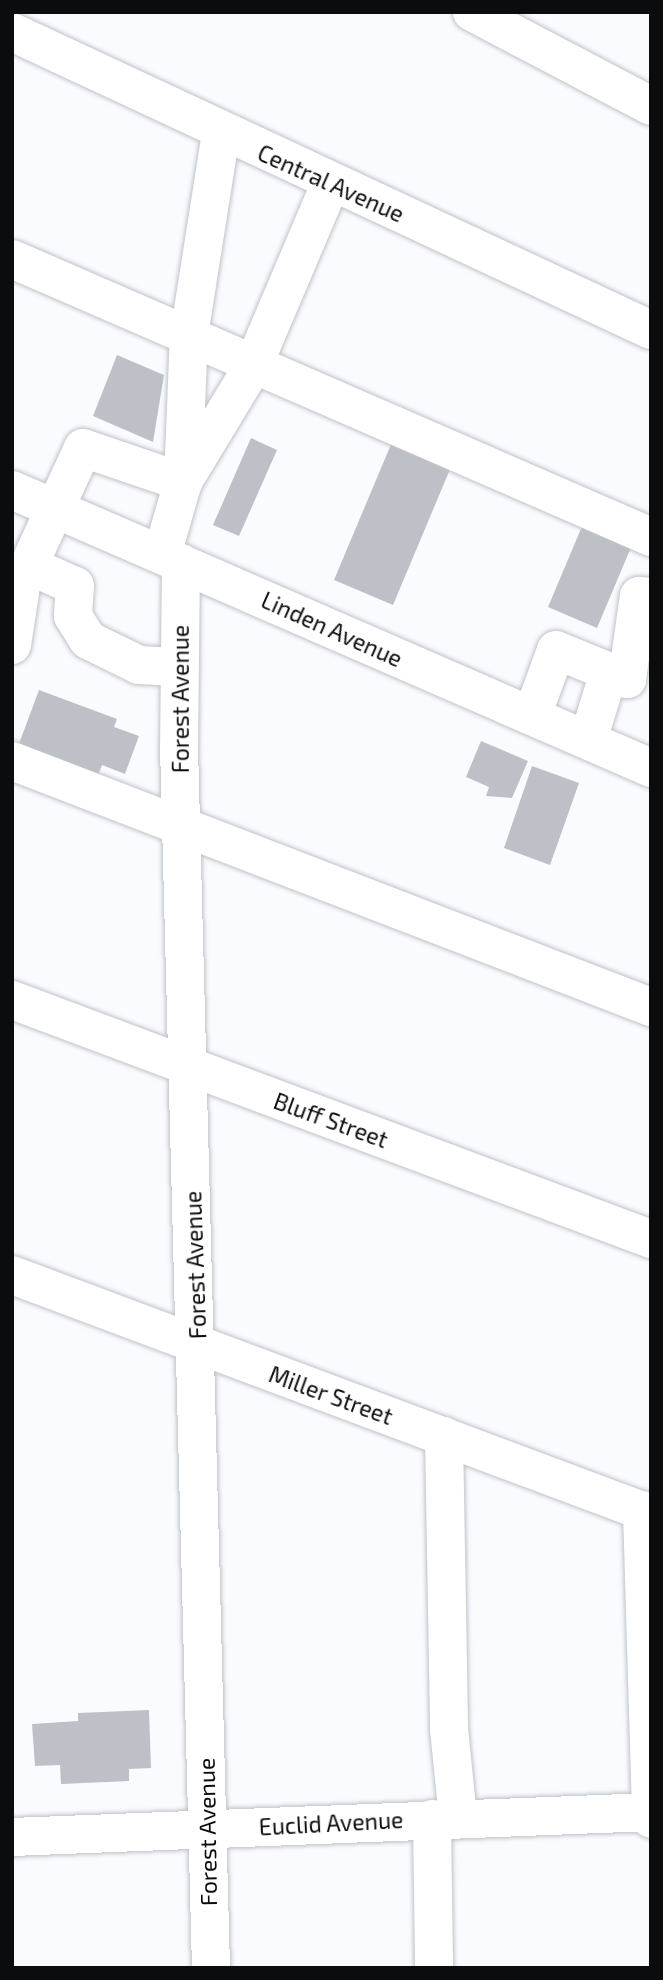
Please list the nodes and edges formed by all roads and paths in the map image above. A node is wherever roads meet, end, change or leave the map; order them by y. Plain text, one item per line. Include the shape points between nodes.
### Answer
1 (472, 12) edge
2 (12, 32) edge
3 (651, 106) edge
4 (220, 133) junction
5 (331, 182) junction
6 (12, 258) edge
7 (651, 330) edge
8 (189, 335) junction
9 (253, 366) junction
10 (183, 482) junction
11 (12, 490) edge
12 (57, 509) junction
13 (651, 537) edge
14 (651, 546) edge
15 (172, 559) junction
16 (30, 566) junction
17 (645, 597) edge
18 (12, 645) edge
19 (177, 667) junction
20 (609, 672) junction
21 (532, 716) junction
22 (588, 740) junction
23 (12, 761) edge
24 (651, 768) edge
25 (181, 823) junction
26 (12, 1000) edge
27 (651, 1007) edge
28 (189, 1068) junction
29 (651, 1239) edge
30 (12, 1275) edge
31 (197, 1345) junction
32 (444, 1436) junction
33 (646, 1512) edge
34 (651, 1812) edge
35 (445, 1818) junction
36 (651, 1819) edge
37 (206, 1829) junction
38 (12, 1837) edge
39 (211, 1968) edge
40 (435, 1968) edge

1 - 3 street
2 - 4 street, Central Avenue
4 - 5 street, Central Avenue
4 - 8 street, Forest Avenue
5 - 7 street, Central Avenue
5 - 9 street, Forest Avenue
6 - 8 street
8 - 9 street
8 - 10 street, Forest Avenue
9 - 10 street, Forest Avenue
9 - 13 street
10 - 12 street via 83,448
10 - 15 street, Forest Avenue
11 - 12 street, Linden Avenue
12 - 15 street, Linden Avenue
12 - 16 street
14 - 17 street
15 - 19 street, Forest Avenue
15 - 21 street, Linden Avenue
16 - 18 street via 22,580
16 - 19 street via 75,586 73,616 88,640 139,665
17 - 20 street via 627,679
19 - 25 street, Forest Avenue
20 - 21 street via 556,650
20 - 22 street
21 - 22 street, Linden Avenue
22 - 24 street, Linden Avenue
23 - 25 street
25 - 27 street
25 - 28 street, Forest Avenue
26 - 28 street, Bluff Street
28 - 29 street, Bluff Street
28 - 31 street, Forest Avenue
30 - 31 street, Miller Street
31 - 32 street, Miller Street
31 - 37 street, Forest Avenue
32 - 33 street, Miller Street
32 - 35 street via 449,1729
33 - 34 street
34 - 35 street, Euclid Avenue
34 - 36 street
35 - 37 street, Euclid Avenue
35 - 40 street
37 - 38 street, Euclid Avenue
37 - 39 street, Forest Avenue

